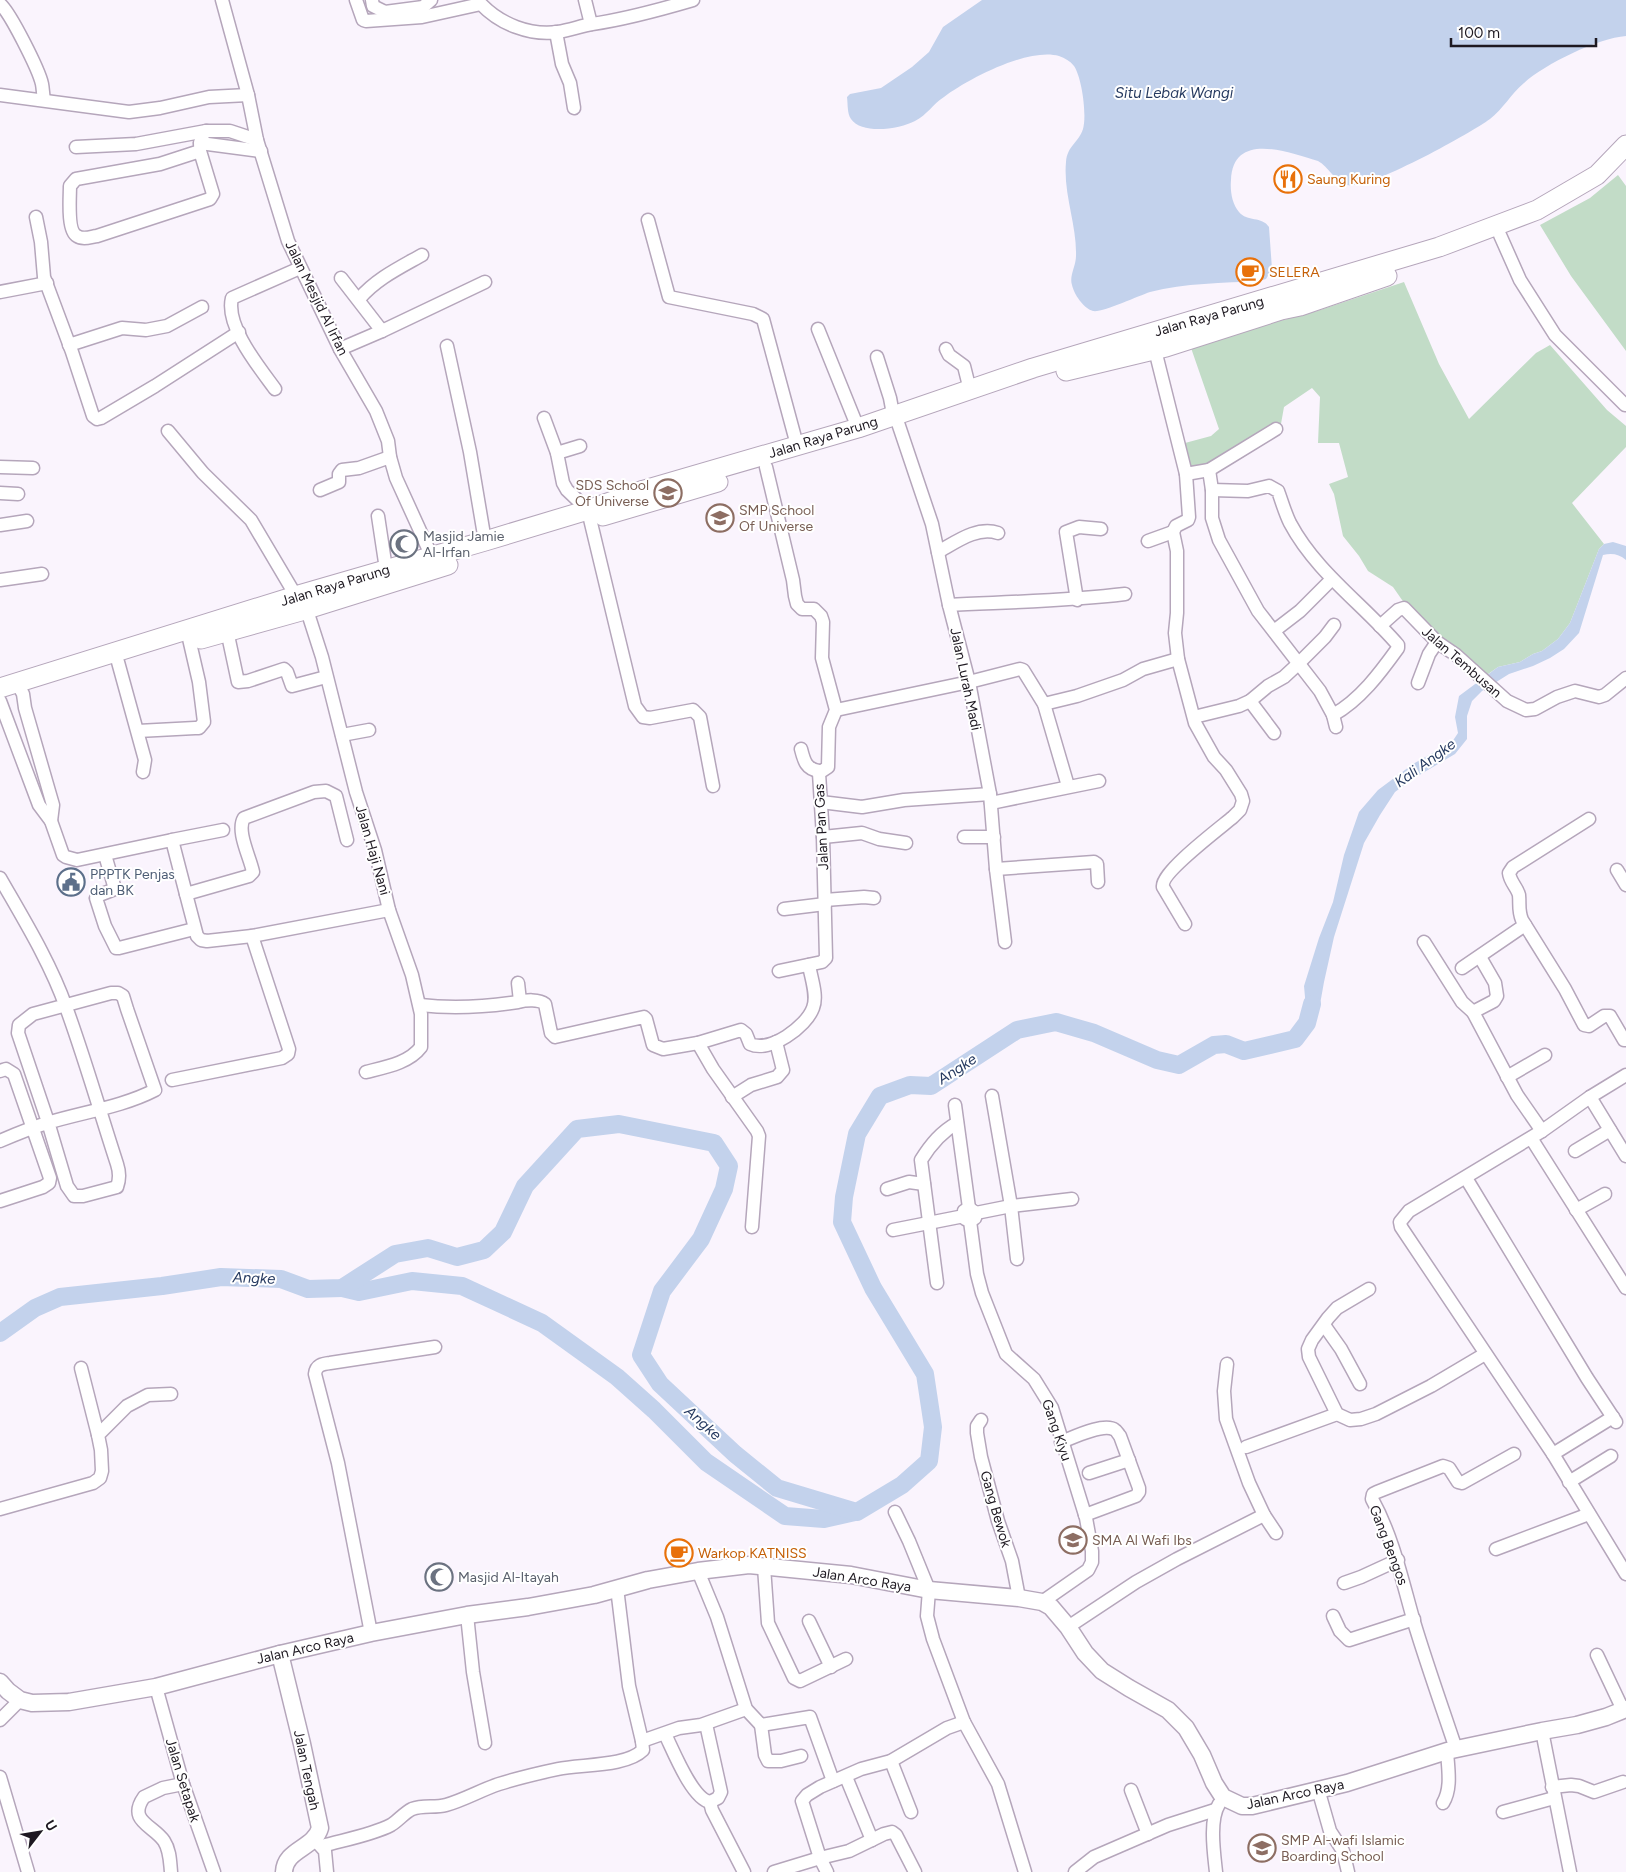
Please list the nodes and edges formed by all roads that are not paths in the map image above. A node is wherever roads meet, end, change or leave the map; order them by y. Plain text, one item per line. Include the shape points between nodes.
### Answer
1 (222, 0) edge
2 (356, 0) edge
3 (372, 0) edge
4 (431, 0) edge
5 (585, 0) edge
6 (693, 0) edge
7 (481, 2) edge
8 (0, 4) edge
9 (591, 24) junction
10 (556, 32) junction
11 (0, 95) edge
12 (248, 95) junction
13 (44, 100) junction
14 (574, 108) dead end
15 (206, 131) junction
16 (259, 145) junction
17 (1626, 145) edge
18 (76, 146) dead end
19 (200, 147) junction
20 (1626, 160) edge
21 (36, 217) dead end
22 (648, 220) dead end
23 (1500, 235) junction
24 (422, 255) dead end
25 (300, 268) junction
26 (341, 278) dead end
27 (485, 282) dead end
28 (46, 283) junction
29 (0, 292) edge
30 (359, 299) junction
31 (202, 308) dead end
32 (818, 329) dead end
33 (382, 331) junction
34 (239, 332) junction
35 (68, 345) junction
36 (447, 346) dead end
37 (340, 349) junction
38 (946, 349) dead end
39 (1155, 350) junction
40 (877, 357) dead end
41 (1004, 384) junction
42 (275, 389) dead end
43 (970, 390) junction
44 (1625, 405) edge
45 (544, 418) dead end
46 (896, 419) junction
47 (858, 428) junction
48 (1276, 429) dead end
49 (168, 431) dead end
50 (797, 445) junction
51 (580, 446) dead end
52 (557, 453) junction
53 (390, 457) junction
54 (0, 467) edge
55 (766, 467) junction
56 (33, 468) dead end
57 (1209, 470) junction
58 (1186, 474) junction
59 (320, 490) dead end
60 (1212, 490) junction
61 (0, 493) edge
62 (18, 494) dead end
63 (589, 515) junction
64 (378, 516) dead end
65 (27, 521) dead end
66 (0, 525) edge
67 (1101, 529) dead end
68 (1173, 532) junction
69 (998, 533) dead end
70 (485, 541) junction
71 (1148, 541) dead end
72 (938, 552) junction
73 (432, 557) junction
74 (386, 570) junction
75 (42, 574) dead end
76 (1332, 579) junction
77 (0, 580) edge
78 (1125, 594) dead end
79 (302, 600) junction
80 (1077, 600) junction
81 (949, 605) junction
82 (226, 625) junction
83 (1334, 625) dead end
84 (1380, 626) junction
85 (1274, 631) junction
86 (188, 636) junction
87 (1437, 642) junction
88 (1178, 659) junction
89 (118, 662) junction
90 (1298, 664) junction
91 (326, 677) junction
92 (1626, 678) edge
93 (969, 682) junction
94 (1418, 683) dead end
95 (13, 688) edge
96 (0, 701) edge
97 (1250, 701) junction
98 (1044, 704) junction
99 (836, 710) junction
100 (1194, 717) junction
101 (369, 730) dead end
102 (138, 732) junction
103 (1274, 733) dead end
104 (342, 735) junction
105 (801, 750) dead end
106 (819, 771) junction
107 (144, 772) dead end
108 (1099, 781) dead end
109 (48, 785) junction
110 (713, 786) dead end
111 (1068, 786) junction
112 (34, 787) junction
113 (991, 798) junction
114 (821, 802) junction
115 (1590, 819) dead end
116 (50, 821) junction
117 (223, 830) dead end
118 (994, 836) junction
119 (823, 837) junction
120 (964, 837) dead end
121 (172, 840) junction
122 (347, 840) dead end
123 (906, 843) dead end
124 (105, 855) junction
125 (996, 869) junction
126 (1617, 870) dead end
127 (0, 878) edge
128 (1098, 882) dead end
129 (1626, 885) edge
130 (186, 894) junction
131 (874, 898) dead end
132 (825, 902) junction
133 (784, 909) dead end
134 (389, 910) junction
135 (1185, 924) dead end
136 (1525, 926) junction
137 (194, 929) junction
138 (252, 936) junction
139 (1005, 942) dead end
140 (1424, 942) dead end
141 (1480, 957) junction
142 (809, 965) junction
143 (1462, 968) dead end
144 (779, 971) dead end
145 (518, 983) dead end
146 (520, 1001) junction
147 (420, 1005) junction
148 (66, 1006) junction
149 (1473, 1012) junction
150 (1626, 1040) edge
151 (776, 1042) junction
152 (698, 1043) junction
153 (1545, 1055) dead end
154 (0, 1071) edge
155 (366, 1072) dead end
156 (1626, 1075) edge
157 (1507, 1077) junction
158 (172, 1080) dead end
159 (992, 1096) dead end
160 (732, 1097) junction
161 (1590, 1097) junction
162 (955, 1105) dead end
163 (99, 1109) junction
164 (48, 1122) junction
165 (957, 1123) junction
166 (33, 1127) junction
167 (1610, 1130) junction
168 (1536, 1135) junction
169 (0, 1141) edge
170 (1575, 1151) dead end
171 (1626, 1156) edge
172 (921, 1160) junction
173 (1466, 1178) junction
174 (909, 1182) junction
175 (924, 1184) junction
176 (887, 1189) dead end
177 (1604, 1194) dead end
178 (1072, 1199) dead end
179 (0, 1201) edge
180 (1011, 1206) junction
181 (1576, 1210) junction
182 (970, 1215) junction
183 (929, 1223) junction
184 (752, 1227) dead end
185 (893, 1230) dead end
186 (1017, 1259) dead end
187 (937, 1283) dead end
188 (1626, 1288) edge
189 (1369, 1289) dead end
190 (1324, 1325) junction
191 (435, 1347) dead end
192 (1485, 1354) junction
193 (1227, 1364) dead end
194 (81, 1368) dead end
195 (1360, 1384) dead end
196 (171, 1394) dead end
197 (1337, 1414) junction
198 (981, 1420) dead end
199 (98, 1435) junction
200 (1061, 1442) junction
201 (1246, 1447) dead end
202 (1514, 1454) dead end
203 (1553, 1454) junction
204 (1611, 1456) dead end
205 (1129, 1460) junction
206 (1089, 1473) dead end
207 (1569, 1482) junction
208 (0, 1509) edge
209 (896, 1512) dead end
210 (1589, 1514) junction
211 (1085, 1515) junction
212 (1264, 1515) junction
213 (1276, 1533) dead end
214 (1496, 1549) dead end
215 (1398, 1560) junction
216 (764, 1567) junction
217 (698, 1571) junction
218 (1626, 1574) edge
219 (1344, 1583) dead end
220 (617, 1588) junction
221 (929, 1590) junction
222 (1019, 1598) junction
223 (1042, 1602) junction
224 (467, 1616) junction
225 (1333, 1616) dead end
226 (1414, 1619) junction
227 (809, 1621) dead end
228 (1068, 1627) junction
229 (370, 1634) junction
230 (280, 1654) junction
231 (1597, 1655) dead end
232 (846, 1659) dead end
233 (831, 1666) junction
234 (0, 1682) edge
235 (156, 1687) junction
236 (20, 1700) junction
237 (746, 1708) junction
238 (1625, 1710) edge
239 (0, 1720) edge
240 (964, 1722) junction
241 (706, 1724) junction
242 (761, 1725) junction
243 (1542, 1731) junction
244 (664, 1734) junction
245 (642, 1741) junction
246 (484, 1743) dead end
247 (1452, 1750) junction
248 (801, 1756) dead end
249 (891, 1761) junction
250 (0, 1777) edge
251 (846, 1777) junction
252 (833, 1781) junction
253 (1623, 1782) dead end
254 (183, 1784) junction
255 (1318, 1789) junction
256 (1131, 1790) dead end
257 (1553, 1793) junction
258 (710, 1802) junction
259 (1443, 1803) dead end
260 (1219, 1804) junction
261 (911, 1812) dead end
262 (1503, 1812) dead end
263 (1148, 1834) junction
264 (872, 1840) junction
265 (318, 1842) junction
266 (820, 1858) junction
267 (281, 1871) edge
268 (28, 1872) edge
269 (171, 1872) edge
270 (214, 1872) edge
271 (327, 1872) edge
272 (744, 1872) edge
273 (774, 1872) edge
274 (827, 1872) edge
275 (915, 1872) edge
276 (1025, 1872) edge
277 (1075, 1872) edge
278 (1216, 1872) edge
279 (1348, 1872) edge
280 (1570, 1872) edge

1 - 12 street, Jalan Mesjid Al Irfan
2 - 7 street via 366,21 422,17
3 - 4 street via 373,6 385,12 423,7
5 - 9 street
6 - 9 street via 626,19
7 - 10 street via 498,19 516,27
8 - 13 street via 7,11 38,74
9 - 10 street
10 - 14 street
11 - 13 street
12 - 13 street via 209,97 129,112
12 - 16 street, Jalan Mesjid Al Irfan
15 - 16 street via 230,131
15 - 18 street via 136,144
15 - 19 street
16 - 19 street
16 - 25 street, Jalan Mesjid Al Irfan via 288,241
17 - 41 highway, Jalan Raya Parung via 1597,175 1537,210 1439,247
19 - 19 street via 160,164 73,180 70,186 72,233 85,238 97,236 210,199 213,194
20 - 23 highway, Jalan Raya Parung via 1593,190 1543,219
21 - 28 street
22 - 50 street via 669,297 753,314 763,319
23 - 39 highway, Jalan Raya Parung via 1300,306
23 - 44 street via 1520,280 1555,335
24 - 30 street via 379,280
25 - 34 street via 232,298 231,312
25 - 37 street, Jalan Mesjid Al Irfan
26 - 30 street
27 - 33 street
28 - 29 street
28 - 35 street
30 - 33 street
31 - 35 street via 168,326 146,330 122,328
32 - 47 street
33 - 37 street
34 - 35 street via 99,419 93,416
34 - 42 street via 251,356
36 - 70 street
37 - 53 street, Jalan Mesjid Al Irfan via 376,411 388,441
38 - 43 street via 964,366
39 - 41 highway, Jalan Raya Parung
39 - 58 street
40 - 46 street, Jalan Lurah Madi
41 - 43 highway, Jalan Raya Parung
41 - 46 highway, Jalan Raya Parung
43 - 46 highway, Jalan Raya Parung
45 - 52 street
46 - 47 highway, Jalan Raya Parung
46 - 55 highway, Jalan Raya Parung
46 - 72 street, Jalan Lurah Madi via 932,524
47 - 50 highway, Jalan Raya Parung
48 - 57 street
49 - 79 street, Jalan Haji Nani via 203,473 251,520
50 - 63 highway, Jalan Raya Parung via 644,490
51 - 52 street
52 - 63 street via 567,490
53 - 59 street via 360,468 342,470 338,474 339,482
53 - 73 street, Jalan Mesjid Al Irfan via 396,478
54 - 56 street
55 - 63 highway, Jalan Raya Parung via 632,509
55 - 99 street via 797,604 802,609 814,610 823,622 822,658
57 - 58 street
57 - 60 street
58 - 68 street via 1189,517
60 - 76 street via 1248,491 1273,486 1297,534
60 - 85 street via 1214,527 1258,611
61 - 62 street
63 - 70 highway, Jalan Raya Parung
63 - 79 highway, Jalan Raya Parung
63 - 110 street via 635,706 643,717 650,718 696,712 700,718
64 - 74 street
65 - 66 street
67 - 80 street via 1079,528 1066,532
68 - 71 street
68 - 88 street via 1177,560 1175,632
69 - 72 street via 980,532
70 - 73 highway, Jalan Raya Parung
72 - 81 street, Jalan Lurah Madi
73 - 74 highway, Jalan Raya Parung
74 - 79 highway, Jalan Raya Parung
75 - 77 street
76 - 84 street
76 - 85 street
78 - 80 street
79 - 82 highway, Jalan Raya Parung
79 - 91 street, Jalan Haji Nani
80 - 81 street
81 - 93 street, Jalan Lurah Madi
82 - 86 highway, Jalan Raya Parung
82 - 91 street via 238,682 284,669 292,686
83 - 90 street
84 - 87 street, Jalan Tembusan via 1404,608
84 - 90 street via 1398,648 1334,721 1320,691
85 - 90 street
86 - 89 highway, Jalan Raya Parung
86 - 95 highway, Jalan Raya Parung
86 - 102 street via 199,682 202,725
87 - 92 street, Jalan Tembusan via 1450,649 1512,705 1526,710 1575,691 1599,697
87 - 94 street
88 - 98 street via 1143,669 1123,680 1077,696
88 - 100 street
89 - 95 highway, Jalan Raya Parung
89 - 102 street
90 - 97 street
91 - 104 street, Jalan Haji Nani
93 - 98 street via 1020,669
93 - 99 street
93 - 113 street, Jalan Lurah Madi via 969,716
95 - 96 highway, Jalan Raya Parung
95 - 109 street via 25,708
96 - 112 street
97 - 100 street
97 - 103 street
98 - 111 street
99 - 106 street, Jalan Pan Gas via 829,727 828,767
100 - 135 street via 1214,758 1238,788 1242,801 1240,810 1171,870 1163,881 1163,887
101 - 104 street
102 - 107 street via 145,760
104 - 134 street, Jalan Haji Nani
105 - 106 street via 808,767
106 - 114 street, Jalan Pan Gas
108 - 111 street
109 - 112 street
109 - 116 street via 53,805
111 - 113 street
112 - 116 street via 39,805
113 - 114 street via 904,800 862,807
113 - 118 street, Jalan Lurah Madi
114 - 119 street, Jalan Pan Gas
115 - 136 street via 1509,872
116 - 124 street via 66,858 77,860
117 - 121 street
118 - 120 street
118 - 125 street, Jalan Lurah Madi
119 - 123 street via 862,833
119 - 132 street, Jalan Pan Gas
121 - 124 street
121 - 130 street
122 - 130 street via 336,796 326,791 314,792 244,818 240,824 253,872 249,876
124 - 137 street via 115,889 96,898 116,948
125 - 128 street via 1094,862 1099,867
125 - 139 street, Jalan Lurah Madi
126 - 129 street
127 - 148 street via 32,934
130 - 137 street
131 - 132 street
132 - 133 street
132 - 142 street, Jalan Pan Gas via 826,958
134 - 138 street
134 - 147 street, Jalan Haji Nani
136 - 141 street
136 - 150 street via 1584,1025 1589,1026 1604,1016 1610,1016
137 - 138 street via 200,940 207,941
138 - 158 street via 288,1054 282,1058
140 - 149 street via 1462,1002
141 - 143 street
141 - 149 street via 1495,983 1497,996
142 - 144 street, Jalan Pan Gas
142 - 151 street via 815,998 813,1009 794,1030
145 - 146 street
146 - 147 street via 462,1008
146 - 152 street via 545,1004 551,1033 555,1037 644,1017 657,1048
147 - 155 street, Jalan Haji Nani via 422,1047 393,1065
148 - 163 street
148 - 163 street via 111,993 123,996 152,1079 155,1090
148 - 164 street via 33,1014 19,1025 18,1033
149 - 157 street
151 - 152 street via 752,1046 741,1030
151 - 160 street via 783,1070 780,1075 751,1085
152 - 160 street
153 - 157 street
154 - 166 street via 6,1069 14,1074
156 - 161 street
157 - 168 street
159 - 180 street
160 - 184 street via 759,1136
161 - 167 street
161 - 168 street
162 - 165 street, Gang Kiyu
163 - 164 street
163 - 164 street via 120,1178 117,1187 83,1196 74,1196 70,1192
164 - 166 street
165 - 172 street via 931,1144
165 - 182 street, Gang Kiyu
166 - 169 street
166 - 179 street via 49,1183
167 - 170 street
167 - 171 street
168 - 173 street
168 - 181 street
172 - 174 street
172 - 175 street
173 - 192 street via 1409,1211 1400,1222
173 - 203 street via 1614,1419
174 - 175 street
174 - 176 street
175 - 183 street
177 - 181 street
178 - 180 street
180 - 182 street
180 - 186 street
181 - 188 street
182 - 183 street
182 - 200 street, Gang Kiyu via 977,1274 1006,1354 1034,1379 1045,1395
183 - 185 street
183 - 187 street
189 - 190 street via 1337,1308
190 - 195 street
190 - 197 street via 1312,1340 1309,1357
191 - 229 street via 319,1365 316,1369 338,1463
192 - 197 street via 1376,1414 1361,1420 1350,1420
192 - 203 street
193 - 212 street via 1224,1391 1226,1419
194 - 199 street
196 - 199 street via 148,1395 127,1406
197 - 201 street
198 - 222 street, Gang Bewok via 977,1432 981,1457 1012,1561
199 - 208 street via 102,1471 94,1483
200 - 205 street via 1108,1427 1115,1429 1120,1436
200 - 211 street, Gang Kiyu
202 - 215 street, Gang Bengos via 1462,1483 1443,1466 1373,1494 1372,1499
203 - 207 street
204 - 207 street
205 - 206 street
205 - 211 street via 1139,1488 1136,1496
207 - 210 street
209 - 221 street
210 - 214 street
210 - 218 street
211 - 223 street, Gang Kiyu via 1092,1562 1088,1570
212 - 213 street
212 - 228 street via 1177,1558
215 - 219 street
215 - 226 street, Gang Bengos
216 - 217 main road, Jalan Arco Raya via 749,1565
216 - 221 main road, Jalan Arco Raya via 851,1575
216 - 233 street via 768,1623 794,1678 800,1681
217 - 220 main road, Jalan Arco Raya
217 - 237 street via 717,1617
220 - 224 main road, Jalan Arco Raya via 594,1595
220 - 245 street via 629,1686
221 - 222 main road, Jalan Arco Raya
221 - 240 street, Jalan Arco Raya via 929,1626
222 - 223 main road, Jalan Arco Raya
223 - 228 main road
224 - 229 main road, Jalan Arco Raya
224 - 246 street
225 - 226 street via 1349,1640
226 - 247 street, Gang Bengos
227 - 233 street
228 - 260 main road via 1085,1654 1102,1671 1168,1710 1186,1728 1202,1755
229 - 230 main road, Jalan Arco Raya
230 - 235 main road, Jalan Arco Raya
230 - 265 main road, Jalan Tengah via 320,1828
231 - 238 street
232 - 233 street
234 - 236 main road
235 - 236 main road, Jalan Arco Raya via 69,1702 32,1703
235 - 254 street, Jalan Setapak
236 - 239 street
237 - 241 street
237 - 242 street
238 - 243 main road, Jalan Arco Raya via 1577,1725
240 - 249 street via 947,1728
240 - 276 street, Jalan Arco Raya via 998,1784
241 - 244 street
241 - 258 street via 721,1792
242 - 248 street via 768,1761
242 - 252 street via 810,1717
243 - 247 main road, Jalan Arco Raya
243 - 257 street
244 - 245 street
244 - 258 street via 696,1792
245 - 265 street via 642,1750 632,1758 558,1769 500,1784 445,1805 412,1809 380,1829
247 - 255 main road, Jalan Arco Raya
247 - 259 street, Gang Bengos via 1448,1793
249 - 251 street
249 - 261 street
250 - 268 street
251 - 252 street
251 - 264 street
252 - 266 street via 802,1801
253 - 257 street via 1594,1792 1571,1785
254 - 269 street via 144,1796 139,1808 142,1821 166,1844
254 - 270 street, Jalan Setapak
255 - 260 main road, Jalan Arco Raya via 1252,1806
255 - 279 street via 1330,1831 1343,1851
256 - 263 street
257 - 262 street
257 - 280 street
258 - 272 street
260 - 263 street
260 - 278 street via 1213,1838
263 - 277 street via 1094,1857
264 - 266 street via 849,1851
264 - 275 street via 892,1832
265 - 267 main road via 289,1858
265 - 271 street via 325,1851
266 - 273 street
266 - 274 street

